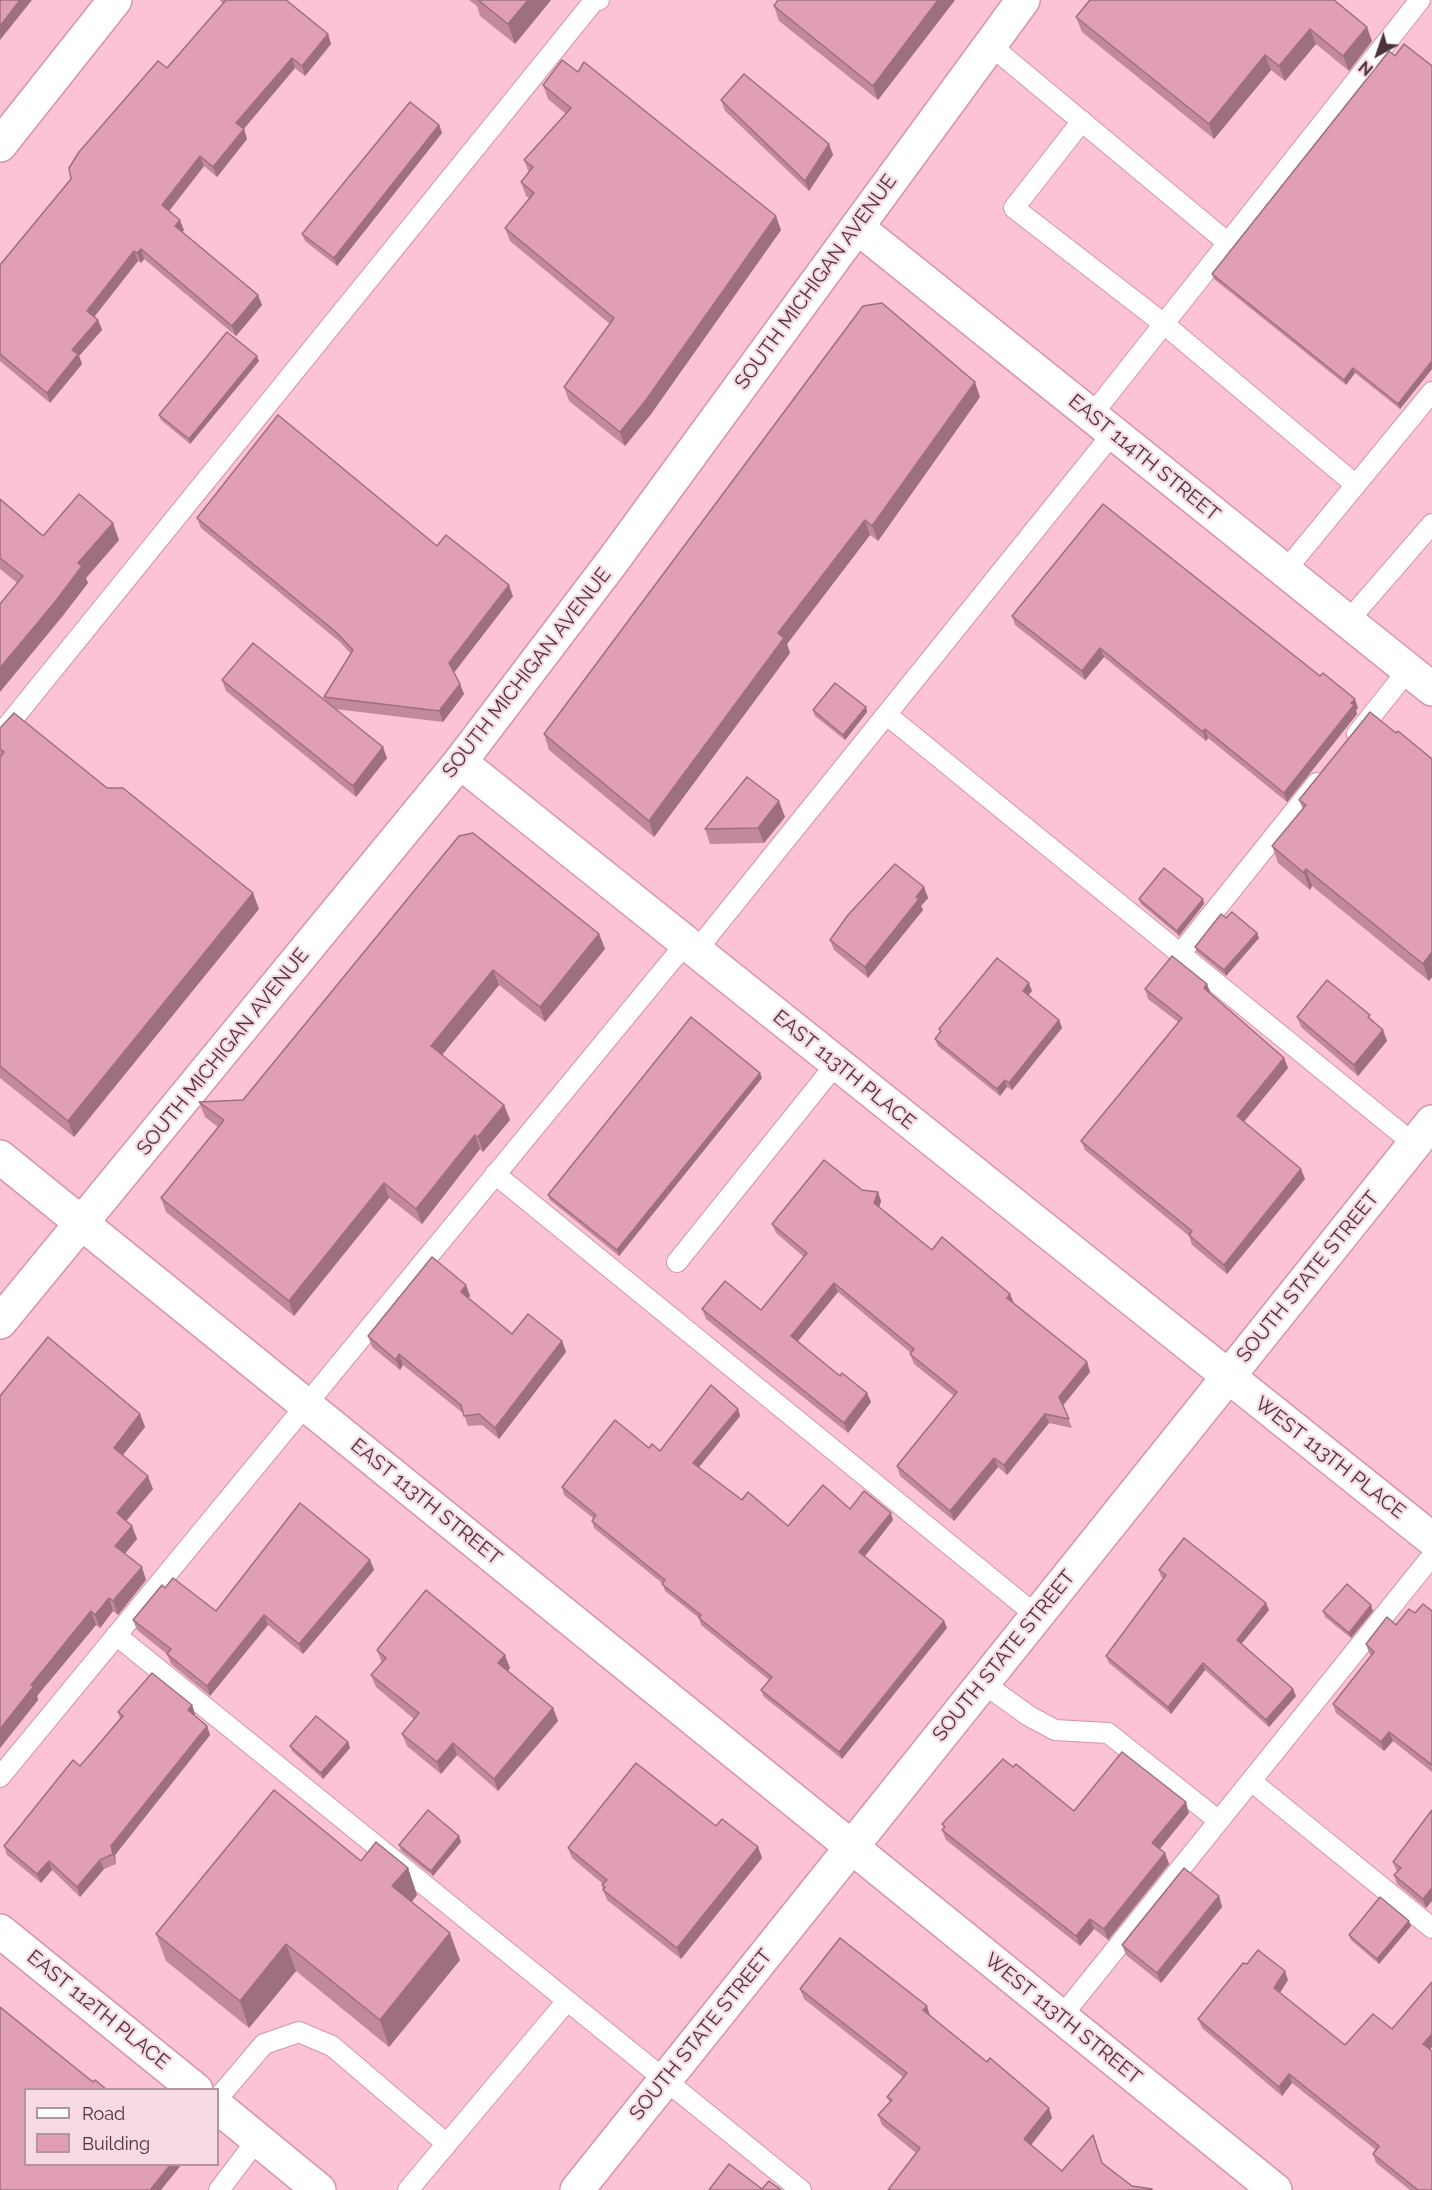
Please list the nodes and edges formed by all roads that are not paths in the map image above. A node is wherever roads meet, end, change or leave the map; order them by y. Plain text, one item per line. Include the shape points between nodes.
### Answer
1 (115, 0) edge
2 (599, 0) edge
3 (1023, 0) edge
4 (1420, 0) edge
5 (990, 45) junction
6 (1082, 122) junction
7 (0, 145) edge
8 (857, 226) junction
9 (1228, 243) junction
10 (1164, 324) junction
11 (1432, 392) edge
12 (1102, 424) junction
13 (1356, 485) junction
14 (1432, 524) edge
15 (1285, 571) junction
16 (1348, 621) junction
17 (1420, 680) edge
18 (887, 715) junction
19 (0, 735) edge
20 (1344, 751) edge
21 (460, 762) junction
22 (1329, 769) edge
23 (691, 947) junction
24 (1180, 954) junction
25 (836, 1064) junction
26 (1423, 1133) edge
27 (0, 1157) edge
28 (495, 1174) junction
29 (82, 1223) junction
30 (677, 1262) dead end
31 (0, 1322) edge
32 (1227, 1377) junction
33 (306, 1405) junction
34 (1432, 1539) edge
35 (1432, 1557) edge
36 (1037, 1616) junction
37 (116, 1635) junction
38 (983, 1683) junction
39 (0, 1777) edge
40 (1251, 1781) junction
41 (1219, 1821) junction
42 (852, 1847) junction
43 (1432, 1928) edge
44 (0, 1931) edge
45 (567, 2001) junction
46 (1061, 2017) junction
47 (665, 2080) junction
48 (194, 2088) edge
49 (219, 2097) edge
50 (219, 2108) edge
51 (257, 2140) junction
52 (447, 2144) junction
53 (219, 2190) edge
54 (319, 2190) edge
55 (408, 2190) edge
56 (577, 2190) edge
57 (801, 2190) edge
58 (1275, 2190) edge

1 - 7 street
2 - 19 lane via 594,1
3 - 5 street, SOUTH MICHIGAN AVENUE
4 - 9 lane
5 - 6 lane
5 - 8 street, SOUTH MICHIGAN AVENUE
6 - 9 lane
6 - 10 lane via 1014,208
8 - 12 street, EAST 114TH STREET
8 - 21 street, SOUTH MICHIGAN AVENUE via 612,562
9 - 10 lane
10 - 12 lane
10 - 13 lane
11 - 13 lane
12 - 15 street, EAST 114TH STREET
12 - 18 lane
13 - 15 lane
14 - 16 lane
15 - 16 street, EAST 114TH STREET
16 - 17 street, EAST 114TH STREET
17 - 20 lane
18 - 23 lane
18 - 24 lane
21 - 23 street, EAST 113TH PLACE
21 - 29 street, SOUTH MICHIGAN AVENUE
22 - 24 lane
23 - 25 street, EAST 113TH PLACE
23 - 28 lane
24 - 26 lane
25 - 30 lane
25 - 32 street, EAST 113TH PLACE
26 - 32 street, SOUTH STATE STREET
27 - 29 street, EAST 113TH STREET
28 - 33 lane
28 - 36 lane
29 - 31 street, SOUTH MICHIGAN AVENUE
29 - 33 street, EAST 113TH STREET
32 - 34 street, WEST 113TH PLACE
32 - 36 street, SOUTH STATE STREET
33 - 37 lane
33 - 42 street, EAST 113TH STREET
35 - 40 lane
36 - 38 street, SOUTH STATE STREET
37 - 39 lane
37 - 45 lane
38 - 41 lane via 1055,1730 1108,1733
38 - 42 street, SOUTH STATE STREET
40 - 41 lane
40 - 43 lane
41 - 46 lane
42 - 46 street, WEST 113TH STREET
42 - 47 street, SOUTH STATE STREET
44 - 48 street, EAST 112TH PLACE
45 - 47 lane
45 - 52 lane
46 - 58 street, WEST 113TH STREET
47 - 56 street, SOUTH STATE STREET
47 - 57 lane
49 - 52 lane via 264,2044 299,2032 332,2046
50 - 51 street
51 - 53 lane
51 - 54 street
52 - 55 lane

